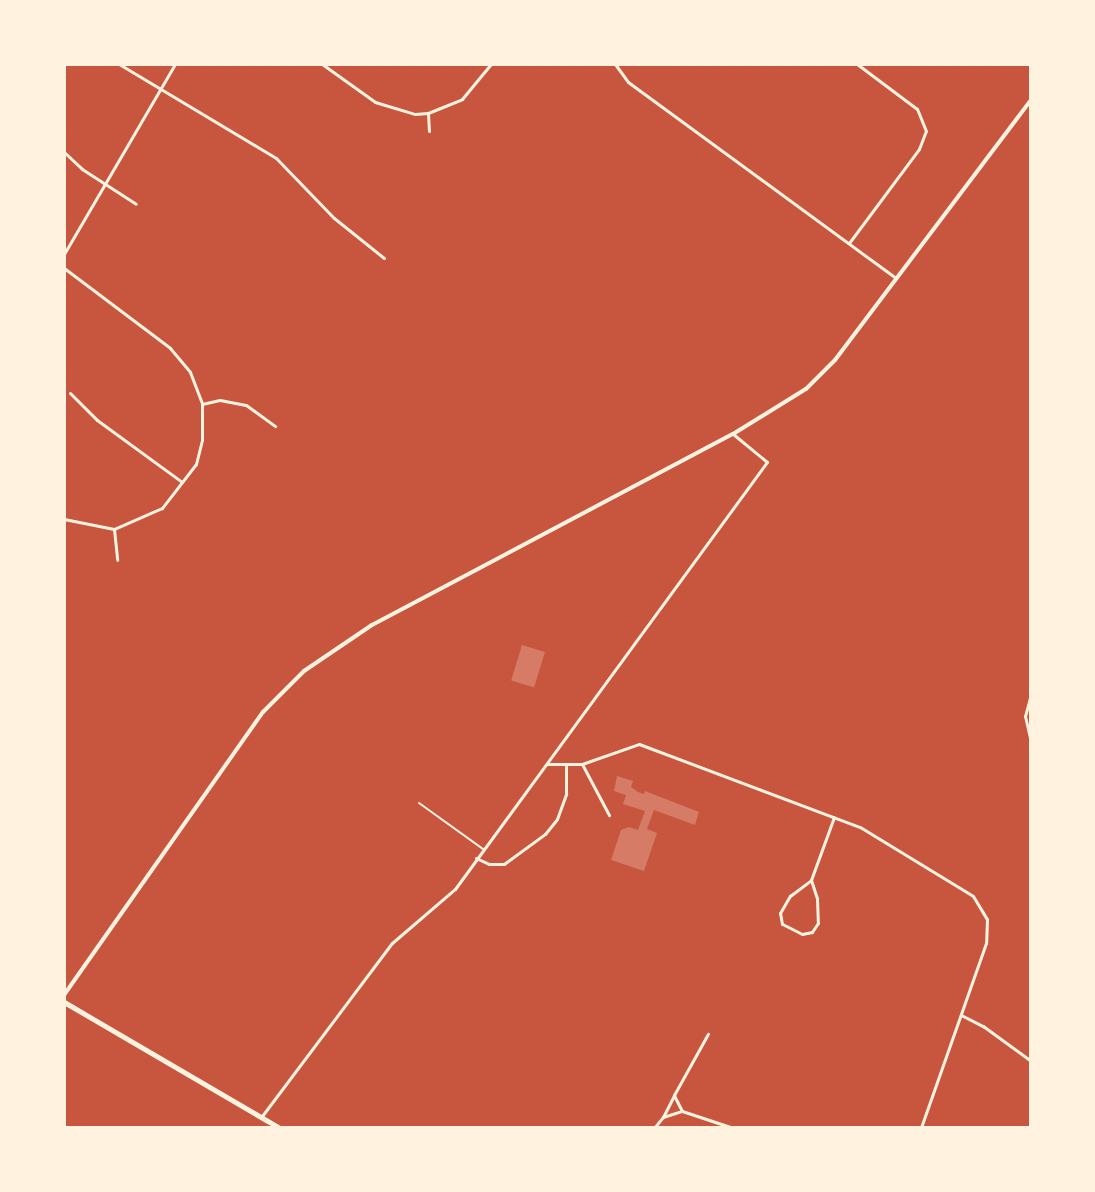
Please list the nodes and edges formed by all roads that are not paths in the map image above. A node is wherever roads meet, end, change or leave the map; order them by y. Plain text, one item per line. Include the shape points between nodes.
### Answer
1 (119, 64) edge
2 (175, 64) edge
3 (322, 64) edge
4 (491, 64) edge
5 (615, 64) edge
6 (857, 64) edge
7 (160, 89) junction
8 (1031, 100) edge
9 (428, 113) junction
10 (429, 131) dead end
11 (64, 152) edge
12 (107, 183) junction
13 (136, 204) dead end
14 (849, 243) junction
15 (64, 254) edge
16 (384, 258) dead end
17 (64, 268) edge
18 (896, 278) junction
19 (70, 393) dead end
20 (202, 404) junction
21 (275, 426) dead end
22 (733, 434) junction
23 (184, 483) junction
24 (64, 519) edge
25 (114, 529) junction
26 (117, 560) dead end
27 (1031, 694) edge
28 (1031, 741) edge
29 (546, 764) junction
30 (582, 764) junction
31 (566, 765) junction
32 (419, 803) dead end
33 (609, 815) dead end
34 (834, 817) junction
35 (483, 849) junction
36 (476, 858) junction
37 (811, 880) junction
38 (64, 995) edge
39 (64, 1002) edge
40 (961, 1015) junction
41 (708, 1034) dead end
42 (1031, 1061) edge
43 (674, 1095) junction
44 (682, 1111) junction
45 (261, 1117) junction
46 (663, 1117) junction
47 (280, 1128) edge
48 (654, 1128) edge
49 (733, 1128) edge
50 (921, 1128) edge

1 - 7 street
2 - 7 street
3 - 9 street via 388,109
4 - 9 street via 462,99
5 - 14 street via 628,82
6 - 14 street via 917,109 926,131 919,149
7 - 12 street
7 - 16 street via 276,158 334,218
8 - 18 street
9 - 10 street
11 - 12 street
12 - 13 street
12 - 15 street
14 - 18 street
17 - 20 street via 170,348 190,372
18 - 22 street via 819,378
19 - 23 street via 97,420
20 - 21 street via 220,400 246,405
20 - 23 street via 202,440
22 - 29 street via 767,462
22 - 38 street via 372,625 304,671 263,712
23 - 25 street via 162,508
24 - 25 street
25 - 26 street
27 - 28 street via 1025,716
29 - 31 street
29 - 35 street
30 - 31 street
30 - 33 street
30 - 34 street via 639,744
31 - 36 street via 566,794 545,834 504,864
32 - 35 lane
34 - 37 street
34 - 40 street via 884,840 966,891 982,907 986,943
35 - 36 street
36 - 45 street via 455,889 392,943
37 - 37 street via 783,904 782,924 796,933 812,932 818,923
39 - 45 main road
40 - 42 street
40 - 50 street
41 - 43 street
43 - 44 street
43 - 46 street
44 - 46 street
44 - 49 street
45 - 47 main road
46 - 48 street

